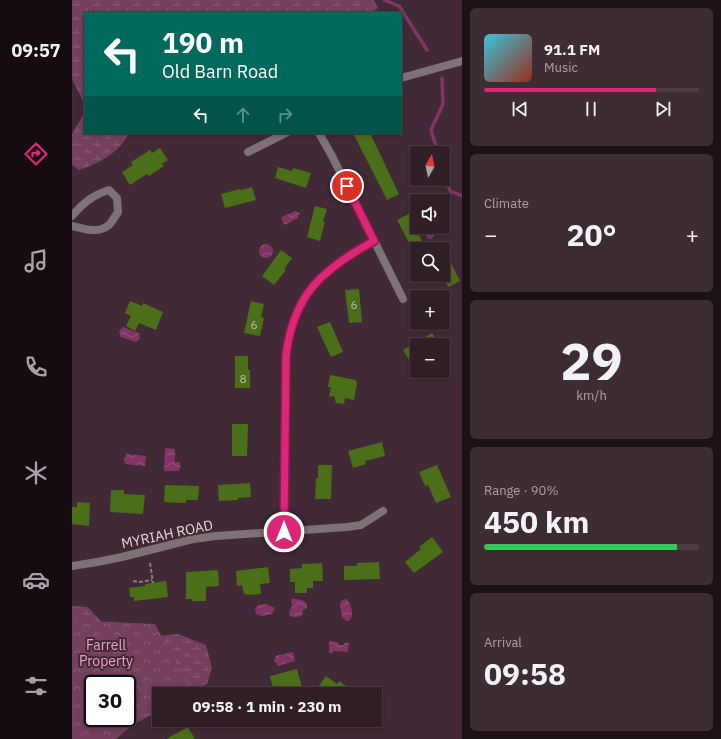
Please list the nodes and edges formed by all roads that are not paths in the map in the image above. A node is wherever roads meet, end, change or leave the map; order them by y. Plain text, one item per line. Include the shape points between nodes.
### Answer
1 (462, 61) edge
2 (402, 78) edge
3 (284, 134) edge
4 (320, 134) edge
5 (248, 152) dead end
6 (72, 216) edge
7 (72, 226) edge
8 (374, 241) junction
9 (403, 299) dead end
10 (384, 511) dead end
11 (284, 532) junction
12 (72, 566) edge

1 - 2 street
3 - 5 street
4 - 8 street
6 - 7 street via 82,204 98,193 109,190 117,198 118,212 109,225 98,230
8 - 9 street
8 - 11 street via 324,275 307,292 294,318 286,356
10 - 11 street, MYRIAH ROAD via 361,525
11 - 12 street, MYRIAH ROAD via 193,539 118,558

